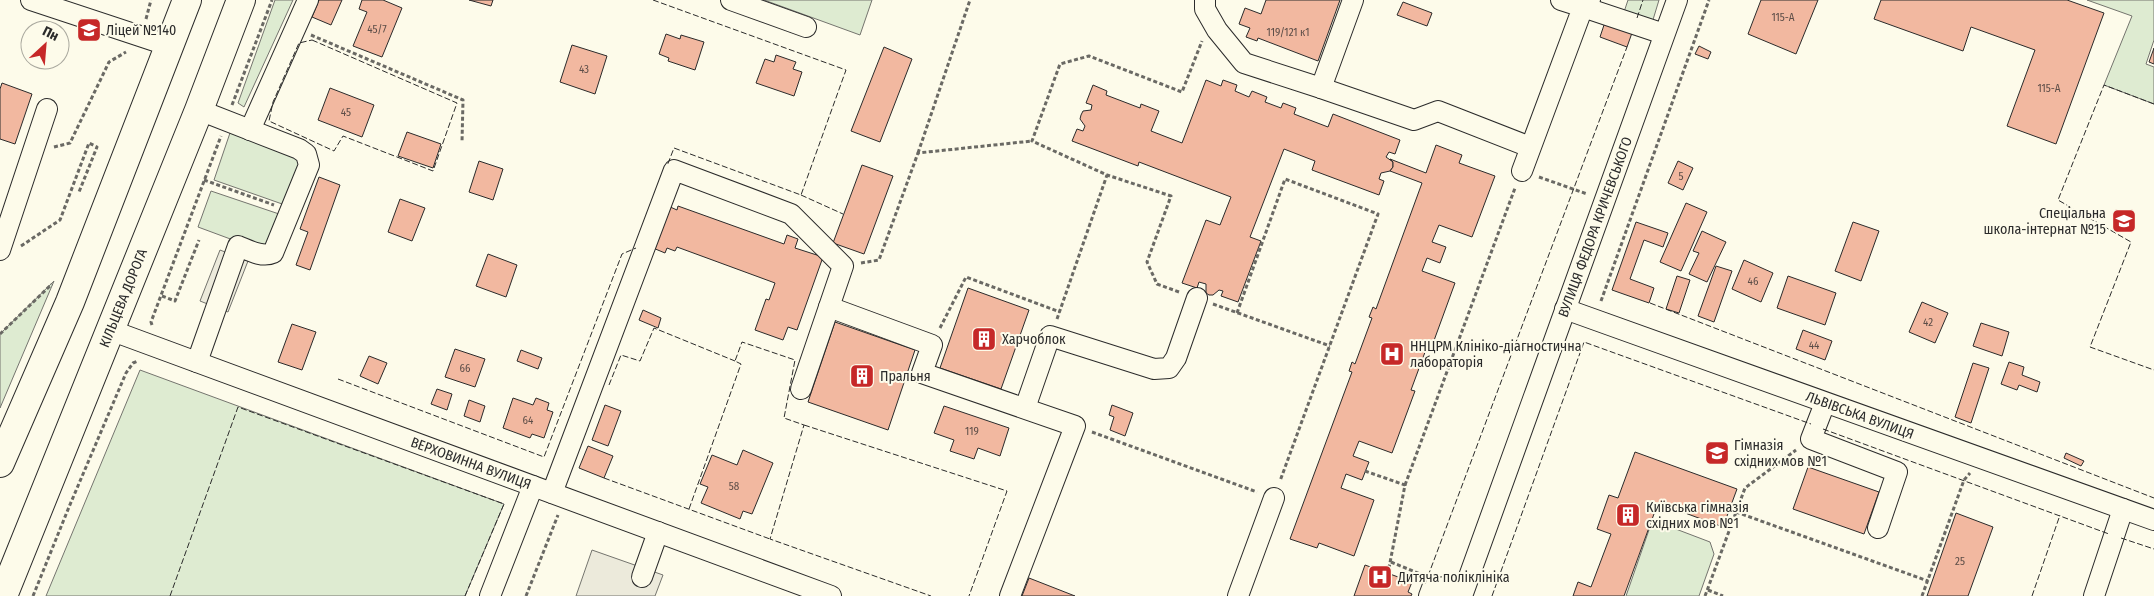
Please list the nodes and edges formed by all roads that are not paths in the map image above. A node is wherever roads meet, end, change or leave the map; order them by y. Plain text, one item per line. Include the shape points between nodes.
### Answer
1 (31, 0) edge
2 (188, 0) edge
3 (241, 0) edge
4 (308, 0) edge
5 (731, 0) edge
6 (1204, 0) edge
7 (1353, 0) edge
8 (1561, 0) edge
9 (1677, 0) edge
10 (1586, 4) edge
11 (806, 27) dead end
12 (1664, 34) junction
13 (170, 46) junction
14 (1321, 88) junction
15 (47, 109) dead end
16 (199, 110) junction
17 (250, 130) junction
18 (1530, 147) junction
19 (1522, 171) road end
20 (8, 250) edge
21 (1197, 298) road end
22 (830, 307) junction
23 (1565, 309) junction
24 (110, 330) junction
25 (197, 362) junction
26 (801, 389) dead end
27 (1825, 402) junction
28 (1025, 408) junction
29 (0, 462) edge
30 (533, 486) junction
31 (552, 493) junction
32 (1274, 498) road end
33 (2123, 509) junction
34 (2154, 520) edge
35 (1878, 528) dead end
36 (658, 532) junction
37 (642, 577) dead end
38 (1464, 591) edge
39 (3, 596) edge
40 (490, 596) edge
41 (831, 596) edge
42 (1010, 596) edge
43 (1238, 596) edge
44 (1429, 596) edge
45 (2094, 596) edge

1 - 13 street
2 - 13 highway
3 - 16 highway, КІЛЬЦЕВА ДОРОГА
4 - 17 street
5 - 11 street
6 - 14 street via 1205,9 1217,30 1244,62
7 - 14 street
8 - 10 street
9 - 12 street, ВУЛИЦЯ ФЕДОРА КРИЧЕВСЬКОГО
10 - 12 street
10 - 18 street
12 - 23 street, ВУЛИЦЯ ФЕДОРА КРИЧЕВСЬКОГО
13 - 29 highway via 70,302
14 - 18 street via 1414,120 1438,110
15 - 20 street via 32,152
16 - 17 street
16 - 24 highway, КІЛЬЦЕВА ДОРОГА
17 - 25 street via 299,149 306,154 309,165 273,253 260,254 238,246
18 - 19 street
21 - 28 street via 1176,358 1169,368 1154,370 1050,336
22 - 26 street
22 - 28 street via 932,345 922,373
22 - 31 street via 843,266 791,214 674,170
23 - 27 street, ЛЬВІВСЬКА ВУЛИЦЯ
23 - 38 street, ВУЛИЦЯ ФЕДОРА КРИЧЕВСЬКОГО
24 - 25 street, ВЕРХОВИННА ВУЛИЦЯ
24 - 39 highway, КІЛЬЦЕВА ДОРОГА
25 - 30 street, ВЕРХОВИННА ВУЛИЦЯ
27 - 33 street, ЛЬВІВСЬКА ВУЛИЦЯ
27 - 35 street via 1811,439 1897,472
28 - 42 street via 1075,426
30 - 31 street, ВЕРХОВИННА ВУЛИЦЯ
30 - 40 street
31 - 36 street, ВЕРХОВИННА ВУЛИЦЯ
32 - 43 street
33 - 34 street, ЛЬВІВСЬКА ВУЛИЦЯ
33 - 45 street
36 - 37 street
36 - 41 street, ВЕРХОВИННА ВУЛИЦЯ
38 - 44 street via 1432,588

